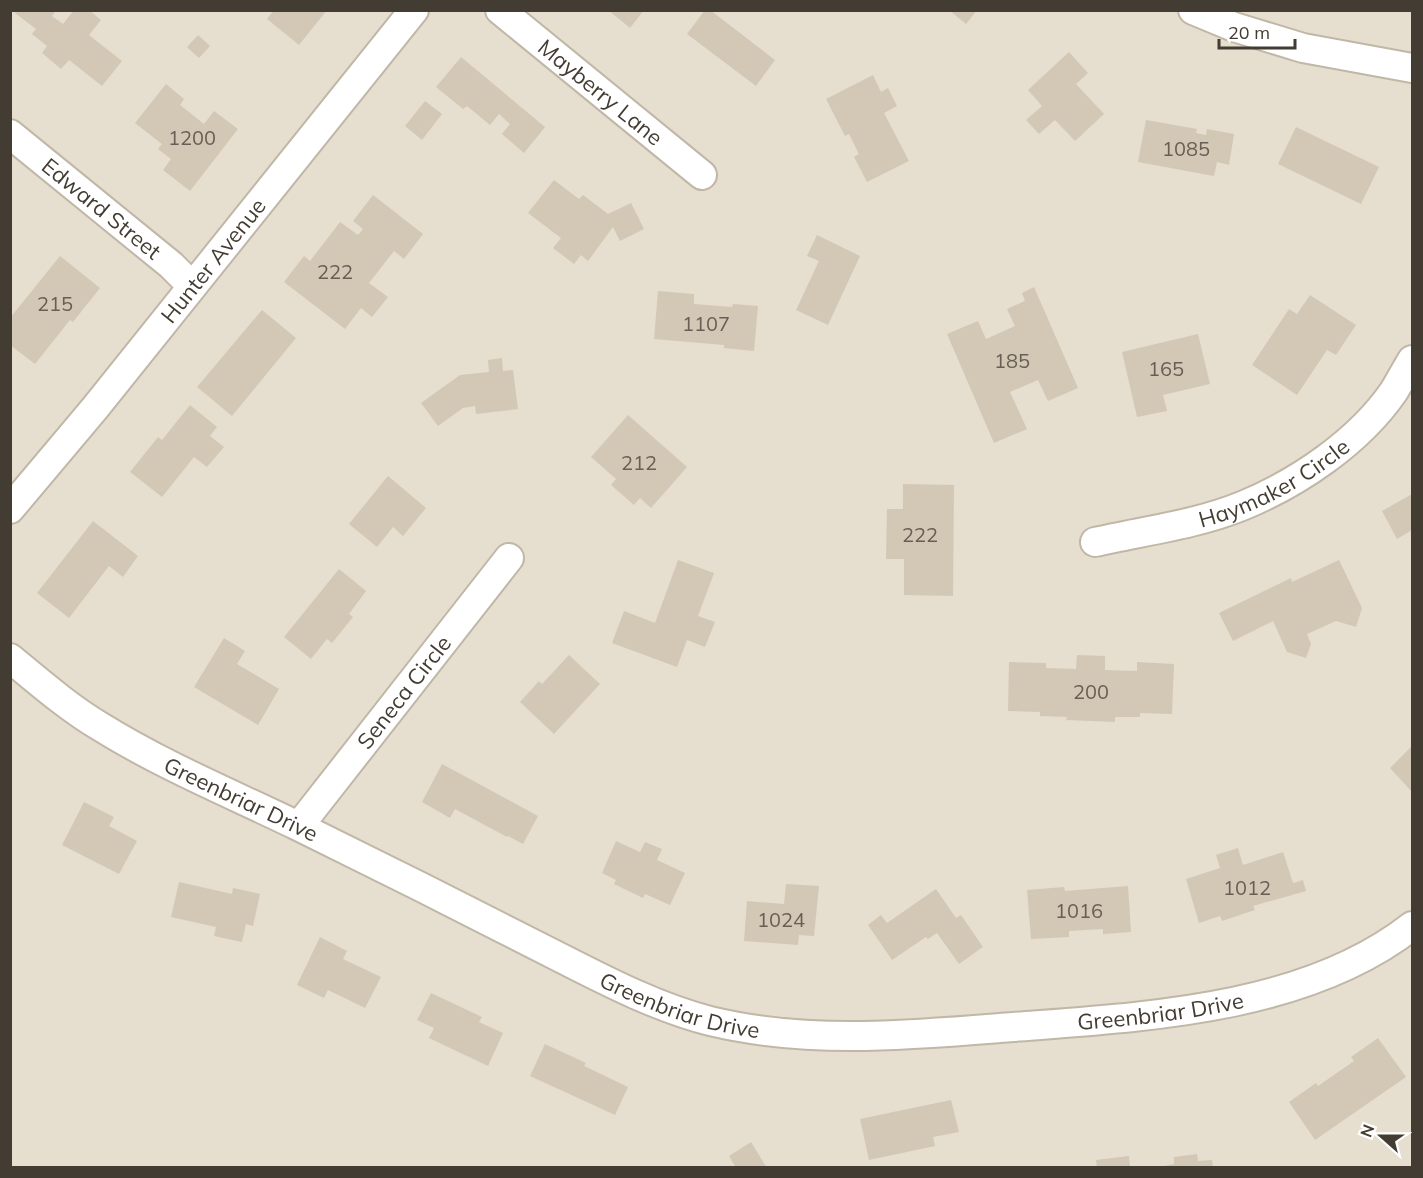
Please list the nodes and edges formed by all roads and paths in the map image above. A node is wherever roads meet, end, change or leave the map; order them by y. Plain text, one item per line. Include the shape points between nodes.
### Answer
1 (414, 10) edge
2 (500, 10) edge
3 (1193, 10) edge
4 (1413, 68) edge
5 (10, 134) edge
6 (702, 175) dead end
7 (192, 286) junction
8 (1413, 360) edge
9 (10, 509) edge
10 (1095, 542) dead end
11 (509, 558) dead end
12 (10, 658) edge
13 (299, 826) junction
14 (1413, 926) edge

1 - 7 street, Hunter Avenue
2 - 6 street, Mayberry Lane
3 - 4 street via 1233,27 1303,48
5 - 7 street, Edward Street
7 - 9 street, Hunter Avenue
8 - 10 street, Haymaker Circle via 1372,417 1336,451 1284,487 1209,517
11 - 13 street, Seneca Circle
12 - 13 street, Greenbriar Drive via 98,725 159,760
13 - 14 street, Greenbriar Drive via 603,979 707,1020 764,1032 841,1037 972,1030 1208,1008 1303,983 1357,960

